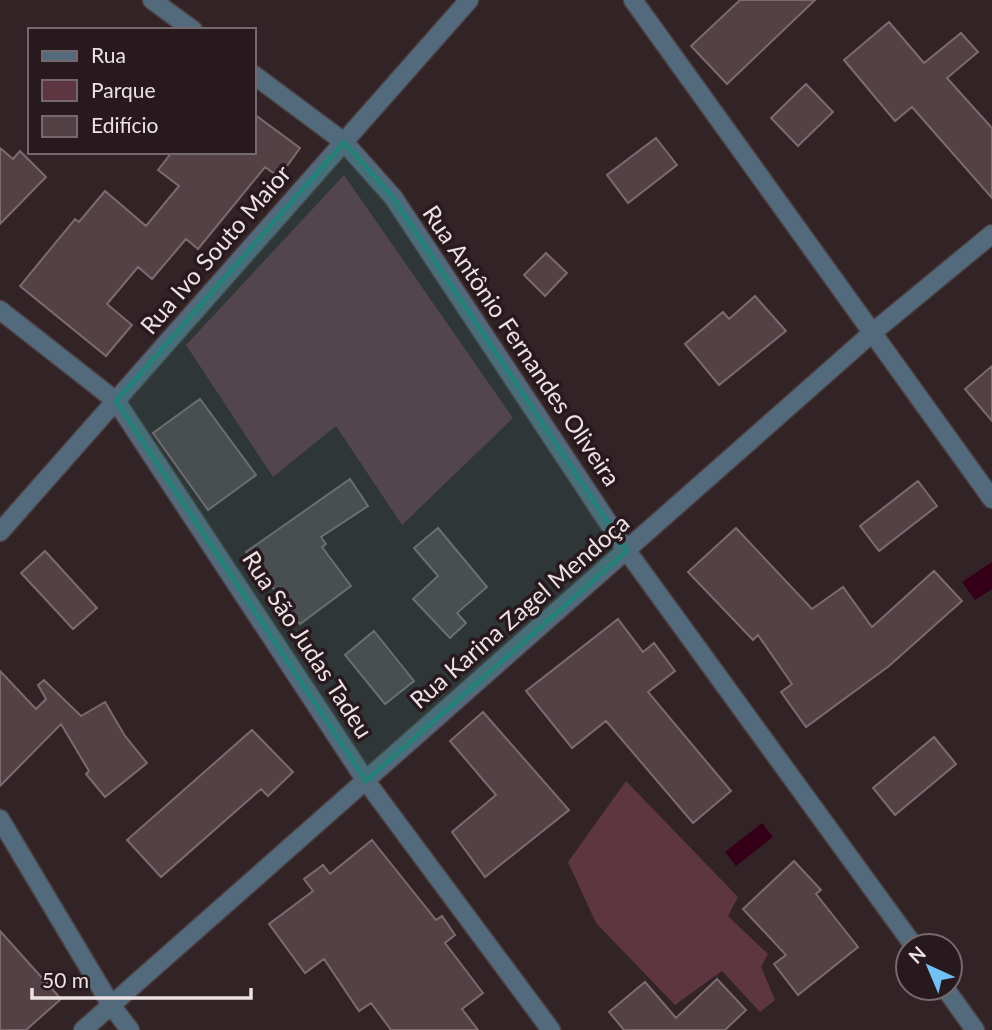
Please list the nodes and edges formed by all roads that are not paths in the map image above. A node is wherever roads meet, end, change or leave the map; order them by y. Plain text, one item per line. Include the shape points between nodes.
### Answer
1 (152, 0) edge
2 (469, 0) edge
3 (633, 0) edge
4 (190, 28) edge
5 (256, 76) edge
6 (344, 142) junction
7 (992, 234) edge
8 (0, 310) edge
9 (872, 333) junction
10 (116, 401) junction
11 (992, 499) edge
12 (0, 532) edge
13 (627, 551) junction
14 (366, 780) junction
15 (0, 819) edge
16 (904, 932) edge
17 (955, 1002) edge
18 (111, 1005) junction
19 (83, 1030) edge
20 (130, 1030) edge
21 (551, 1030) edge
22 (975, 1030) edge

1 - 4 street
2 - 6 street, Rua Ivo Souto Maior
3 - 9 street
5 - 6 street, Rua Antônio Fernandes Oliveira
6 - 10 street, Rua Ivo Souto Maior
6 - 13 street, Rua Antônio Fernandes Oliveira via 393,197
7 - 9 street, Rua Karina Zagel Mendoça
8 - 10 street, Rua São Judas Tadeu
9 - 11 street
9 - 13 street, Rua Karina Zagel Mendoça
10 - 12 street, Rua Ivo Souto Maior
10 - 14 street, Rua São Judas Tadeu
13 - 14 street, Rua Karina Zagel Mendoça
13 - 16 street, Rua Antônio Fernandes Oliveira
14 - 18 street, Rua Karina Zagel Mendoça
14 - 21 street, Rua São Judas Tadeu
15 - 18 street
17 - 22 street
18 - 19 street, Rua Karina Zagel Mendoça
18 - 20 street

